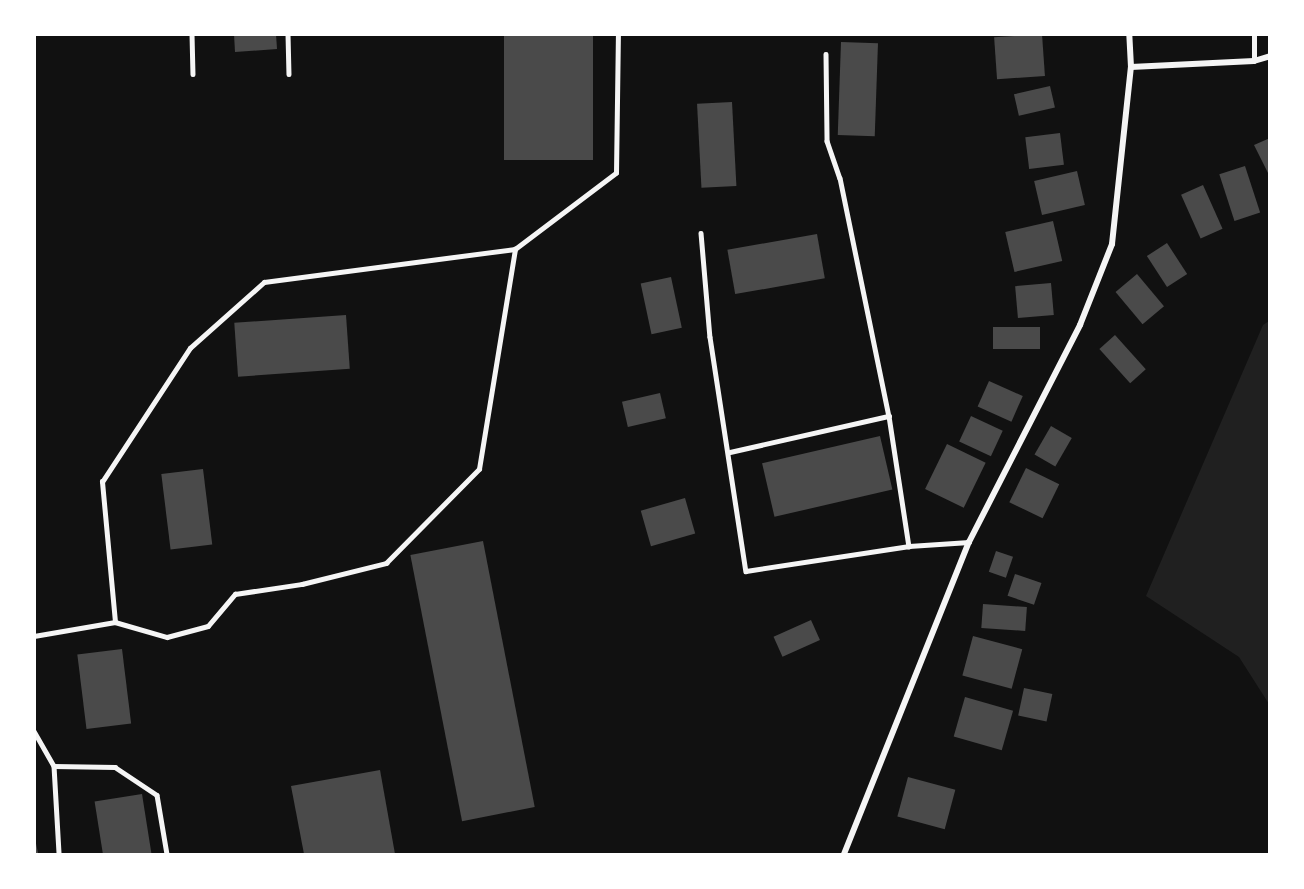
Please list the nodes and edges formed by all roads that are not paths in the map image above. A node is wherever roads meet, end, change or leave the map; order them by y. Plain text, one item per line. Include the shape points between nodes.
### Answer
1 (192, 34) edge
2 (288, 34) edge
3 (618, 34) edge
4 (1129, 34) edge
5 (1254, 34) edge
6 (826, 54) dead end
7 (1269, 56) edge
8 (1254, 61) junction
9 (1131, 67) junction
10 (194, 74) dead end
11 (289, 74) dead end
12 (701, 233) dead end
13 (515, 249) junction
14 (889, 416) junction
15 (730, 452) junction
16 (969, 542) junction
17 (909, 546) junction
18 (115, 622) junction
19 (34, 636) edge
20 (34, 731) edge
21 (54, 766) junction
22 (59, 855) edge
23 (167, 855) edge
24 (843, 855) edge

1 - 10 lane
2 - 11 lane
3 - 13 lane via 616,173
4 - 9 street
5 - 8 lane
6 - 14 lane via 827,141 840,178
7 - 8 street
8 - 9 street
9 - 16 street via 1112,244 1080,325
12 - 15 lane via 710,337
13 - 18 lane via 479,469 386,563 235,594 208,626 168,637
13 - 18 lane via 264,282 190,348 102,482
14 - 15 lane
14 - 17 lane
15 - 17 lane via 746,570
16 - 17 lane
16 - 24 street
18 - 19 lane
20 - 21 lane
21 - 22 lane
21 - 23 lane via 115,767 157,795

